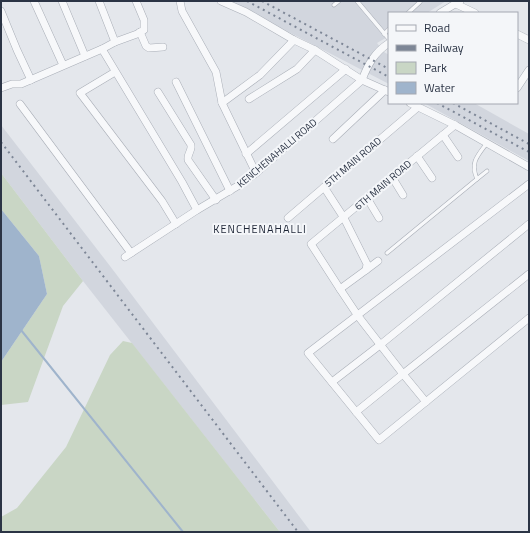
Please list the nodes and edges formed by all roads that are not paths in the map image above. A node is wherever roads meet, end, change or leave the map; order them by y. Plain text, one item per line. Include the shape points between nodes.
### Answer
1 (62, 1) edge
2 (98, 1) edge
3 (136, 1) edge
4 (180, 1) edge
5 (221, 1) edge
6 (339, 1) edge
7 (357, 1) edge
8 (36, 2) edge
9 (420, 2) dead end
10 (458, 2) edge
11 (334, 5) dead end
12 (1, 11) edge
13 (409, 12) edge
14 (442, 12) edge
15 (473, 12) edge
16 (388, 30) edge
17 (140, 32) junction
18 (384, 34) junction
19 (518, 34) edge
20 (388, 38) edge
21 (294, 40) junction
22 (529, 40) edge
23 (115, 42) junction
24 (388, 44) edge
25 (163, 47) dead end
26 (102, 49) junction
27 (315, 50) junction
28 (85, 56) junction
29 (63, 65) junction
30 (346, 69) junction
31 (529, 70) edge
32 (116, 72) junction
33 (31, 80) junction
34 (362, 80) junction
35 (176, 82) dead end
36 (518, 86) edge
37 (1, 88) edge
38 (387, 91) edge
39 (158, 92) dead end
40 (249, 100) dead end
41 (222, 103) junction
42 (20, 104) dead end
43 (412, 104) edge
44 (418, 107) junction
45 (455, 125) junction
46 (443, 135) junction
47 (333, 138) dead end
48 (487, 143) junction
49 (246, 154) junction
50 (417, 156) junction
51 (458, 157) dead end
52 (529, 167) edge
53 (487, 171) dead end
54 (256, 173) junction
55 (392, 177) junction
56 (432, 178) dead end
57 (477, 179) junction
58 (529, 184) edge
59 (324, 186) junction
60 (230, 191) junction
61 (404, 195) dead end
62 (367, 198) junction
63 (216, 200) junction
64 (197, 210) junction
65 (288, 218) dead end
66 (344, 218) junction
67 (379, 218) dead end
68 (176, 224) junction
69 (529, 224) edge
70 (387, 252) dead end
71 (378, 261) dead end
72 (366, 270) junction
73 (529, 274) edge
74 (340, 289) junction
75 (358, 316) junction
76 (529, 318) edge
77 (380, 345) junction
78 (404, 374) junction
79 (332, 382) junction
80 (426, 402) junction
81 (356, 412) junction

1 - 28 street
2 - 23 street
3 - 17 street via 144,20 144,30
4 - 41 street via 182,11 216,72
5 - 21 street via 246,12
6 - 11 lane
7 - 18 lane
8 - 29 street
9 - 13 lane
10 - 14 street
10 - 15 street
12 - 33 street
16 - 18 lane
17 - 23 street
17 - 25 street via 149,48
18 - 20 lane
19 - 22 street
21 - 27 street
21 - 41 street via 260,75
23 - 26 street
24 - 34 street, KENCHENAHALLI ROAD via 371,60
26 - 28 street
26 - 32 street
27 - 30 street
27 - 40 street via 297,69
28 - 29 street
29 - 33 street
30 - 34 street
30 - 49 street
31 - 36 street
32 - 64 street
32 - 68 street via 80,93
33 - 37 street
34 - 38 street
34 - 54 street, KENCHENAHALLI ROAD
35 - 60 street
38 - 47 street
39 - 63 street via 191,145 188,160
41 - 49 street
42 - 68 street, KENCHENAHALLI ROAD via 128,255
43 - 44 street
44 - 45 street
44 - 59 street, 5TH MAIN ROAD
45 - 46 street, 6TH MAIN ROAD
45 - 48 street
46 - 50 street, 6TH MAIN ROAD
46 - 51 street
48 - 52 street
48 - 57 lane via 474,161
49 - 54 street
50 - 55 street, 6TH MAIN ROAD
50 - 56 street
53 - 57 lane
54 - 60 street, KENCHENAHALLI ROAD
55 - 61 street
55 - 62 street, 6TH MAIN ROAD
57 - 70 lane
58 - 75 street
59 - 65 street, 5TH MAIN ROAD
59 - 66 street
60 - 63 street, KENCHENAHALLI ROAD
62 - 66 street, 6TH MAIN ROAD
62 - 67 street
63 - 64 street, KENCHENAHALLI ROAD
64 - 68 street, KENCHENAHALLI ROAD
66 - 72 street via 367,264
66 - 74 street, 6TH MAIN ROAD via 311,244
69 - 77 street
71 - 72 street
72 - 74 street
73 - 78 street
74 - 75 street
75 - 77 street
75 - 79 street via 308,353
76 - 80 street
77 - 78 street
77 - 79 street
78 - 80 street
78 - 81 street
79 - 81 street
80 - 81 street via 379,440

